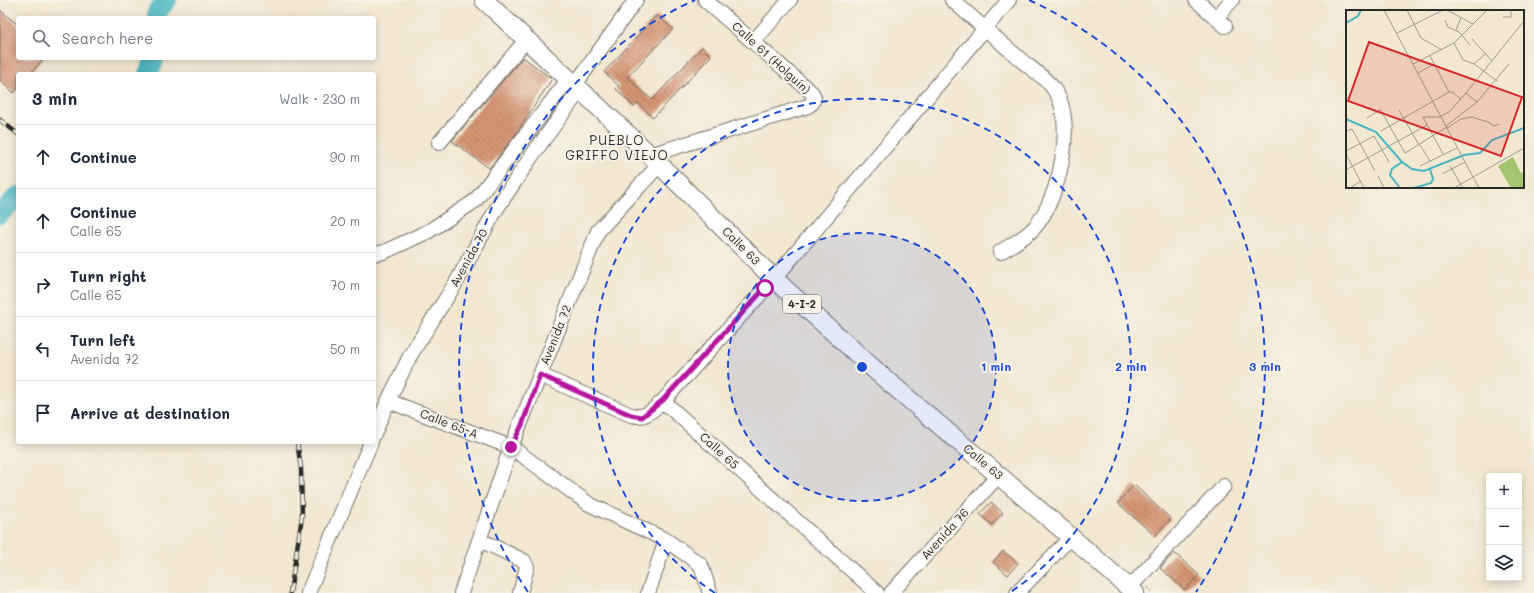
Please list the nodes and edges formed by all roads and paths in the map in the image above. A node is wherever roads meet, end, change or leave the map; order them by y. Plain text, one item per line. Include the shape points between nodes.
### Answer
1 (484, 0) edge
2 (636, 0) edge
3 (705, 0) edge
4 (790, 0) edge
5 (952, 0) edge
6 (1009, 0) edge
7 (1196, 0) edge
8 (1232, 0) edge
9 (984, 29) junction
10 (526, 40) junction
11 (753, 42) junction
12 (574, 85) junction
13 (812, 103) joint
14 (439, 143) dead end
15 (655, 159) junction
16 (1000, 252) dead end
17 (376, 254) edge
18 (774, 279) junction
19 (540, 375) junction
20 (663, 400) junction
21 (388, 401) junction
22 (376, 429) edge
23 (370, 444) edge
24 (511, 447) junction
25 (999, 475) junction
26 (1224, 486) dead end
27 (1071, 537) junction
28 (480, 540) junction
29 (666, 540) junction
30 (1132, 590) edge
31 (308, 593) edge
32 (461, 593) edge
33 (520, 593) edge
34 (648, 593) edge
35 (710, 593) edge
36 (877, 593) edge
37 (891, 593) edge
38 (1017, 593) edge

1 - 10 main road, Calle 63 / 4-I-2
2 - 12 street
3 - 11 street, Calle 61 (Holguín)
4 - 11 street
5 - 9 street
6 - 9 street
7 - 8 street via 1221,22
9 - 16 street via 1053,87 1064,107 1065,118 1060,167 1055,191 1046,212 1034,228
9 - 18 street
10 - 12 main road, Calle 63 / 4-I-2
10 - 14 street
11 - 13 street, Calle 61 (Holguín) via 812,94
12 - 15 main road, Calle 63 / 4-I-2
12 - 17 street via 475,201 429,231
12 - 21 street, Avenida 70 via 497,208 457,282 411,354
13 - 15 street, Avenida 72
15 - 18 main road, Calle 63 / 4-I-2
15 - 19 street, Avenida 72 via 598,231
18 - 20 street
18 - 25 main road, Calle 63 / 4-I-2 via 884,378
19 - 20 street via 637,416 648,414
19 - 24 street, Avenida 72
20 - 36 street, Calle 65
21 - 22 street, Avenida 70
21 - 24 street, Calle 65-A
23 - 31 street
24 - 28 street, Avenida 72
24 - 29 street, Calle 65-A via 589,504
25 - 27 main road, Calle 63 / 4-I-2
25 - 37 street, Avenida 76
26 - 30 street
27 - 30 main road, Calle 63 / 4-I-2
27 - 38 street
28 - 32 street, Avenida 72
28 - 33 street via 524,561 527,567
29 - 34 street
29 - 35 street, Calle 65-A via 701,565

